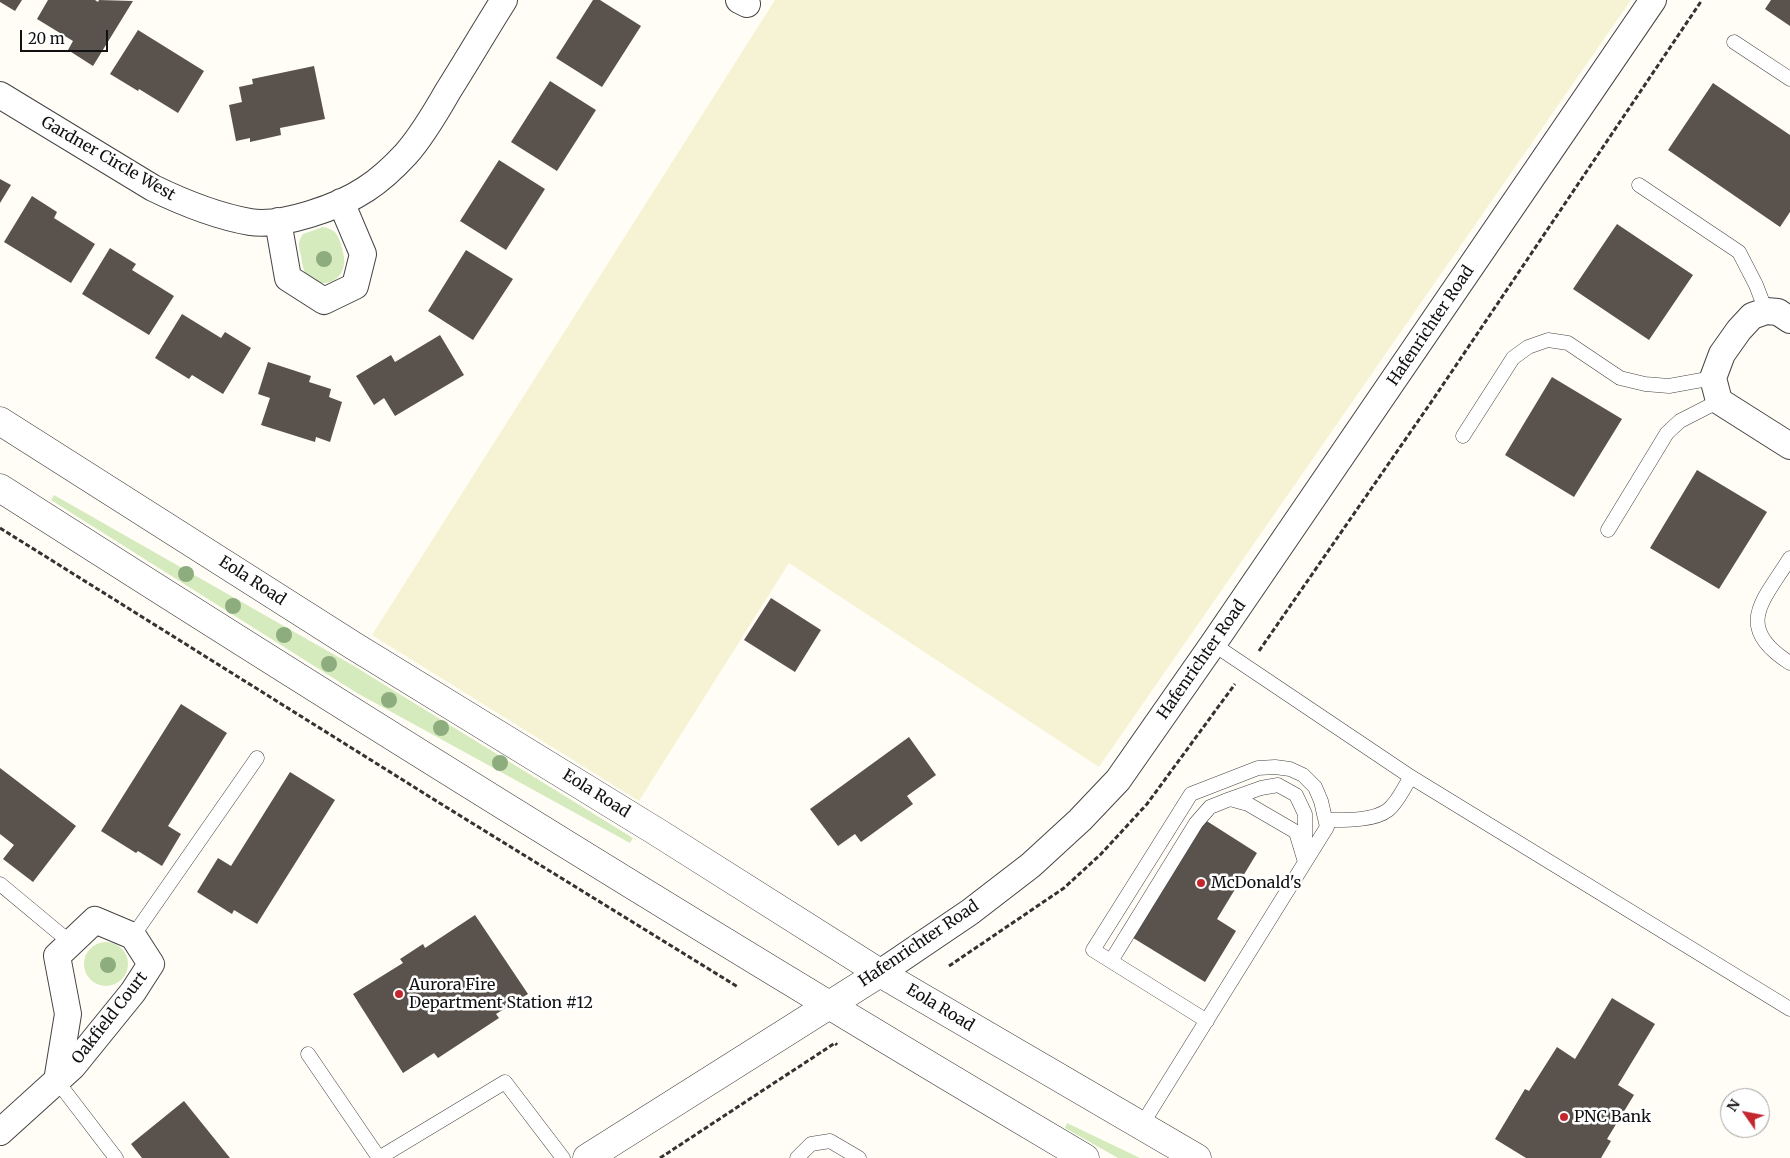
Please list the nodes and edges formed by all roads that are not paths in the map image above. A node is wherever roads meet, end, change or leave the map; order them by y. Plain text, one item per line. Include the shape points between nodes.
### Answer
1 (504, 0) edge
2 (1653, 0) edge
3 (1734, 42) dead end
4 (1790, 78) edge
5 (0, 95) edge
6 (1639, 185) dead end
7 (341, 202) junction
8 (278, 221) junction
9 (1766, 311) junction
10 (1790, 320) edge
11 (1716, 389) junction
12 (0, 421) edge
13 (1463, 436) dead end
14 (1790, 446) edge
15 (0, 488) edge
16 (1608, 530) dead end
17 (1790, 558) edge
18 (1213, 644) junction
19 (1790, 662) edge
20 (257, 758) dead end
21 (1411, 777) junction
22 (1230, 800) junction
23 (1326, 820) junction
24 (1305, 862) junction
25 (0, 884) edge
26 (133, 936) junction
27 (71, 943) junction
28 (1111, 961) junction
29 (880, 972) junction
30 (827, 1005) junction
31 (1790, 1009) edge
32 (1207, 1021) junction
33 (308, 1054) dead end
34 (57, 1081) junction
35 (1141, 1126) junction
36 (0, 1132) edge
37 (116, 1158) edge
38 (379, 1158) edge
39 (563, 1158) edge
40 (587, 1158) edge
41 (797, 1158) edge
42 (859, 1158) edge
43 (1084, 1158) edge
44 (1197, 1158) edge

1 - 7 street, Gardner Circle West via 406,154 365,190
2 - 18 street, Hafenrichter Road
3 - 4 lane
5 - 8 street, Gardner Circle West via 180,202 252,222
6 - 9 lane via 1739,252
7 - 8 street, Gardner Circle West via 307,216
7 - 8 street via 363,254 355,286 324,301 288,278
9 - 10 street via 1778,312
9 - 11 street via 1752,316 1722,354
11 - 13 lane via 1645,384 1620,378 1568,344 1548,340 1528,347 1512,358
11 - 14 street
11 - 16 lane via 1667,433
12 - 29 street, Eola Road via 354,646
15 - 30 street
17 - 19 lane via 1757,615 1758,630 1766,645
18 - 21 lane
18 - 29 street, Hafenrichter Road via 1118,780 1080,820 1031,865 970,912
20 - 26 lane
21 - 23 lane via 1388,810 1372,817
21 - 31 lane
22 - 24 lane via 1248,804 1296,832
22 - 24 lane via 1278,785 1296,795 1304,814
22 - 28 lane via 1210,807 1196,823
23 - 24 lane via 1327,827
23 - 28 lane via 1315,787 1303,775 1290,769 1258,768 1191,794 1093,950
24 - 32 lane
25 - 27 lane
26 - 27 street, Oakfield Court via 95,920
26 - 34 street, Oakfield Court via 151,964 133,992
27 - 34 street, Oakfield Court via 57,956 68,1014
28 - 32 lane
29 - 30 street, Hafenrichter Road
29 - 35 street, Eola Road
30 - 40 street, Hafenrichter Road
30 - 43 street
32 - 35 lane
33 - 38 lane
34 - 36 street, Oakfield Court
34 - 37 lane
35 - 44 street, Eola Road
38 - 39 lane via 505,1082
41 - 42 lane via 811,1144 830,1140

